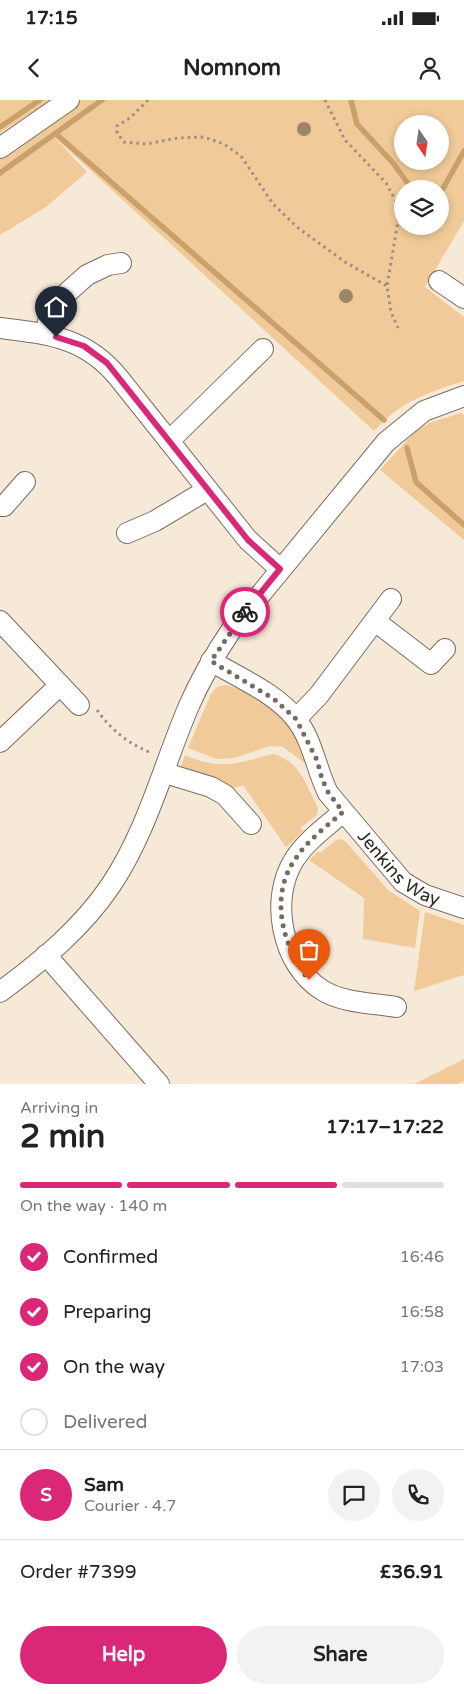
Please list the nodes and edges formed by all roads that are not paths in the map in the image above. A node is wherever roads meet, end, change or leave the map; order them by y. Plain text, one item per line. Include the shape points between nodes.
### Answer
1 (69, 100) edge
2 (0, 148) edge
3 (121, 263) dead end
4 (439, 281) dead end
5 (464, 298) edge
6 (0, 328) edge
7 (45, 334) junction
8 (263, 349) dead end
9 (464, 396) edge
10 (169, 441) junction
11 (25, 482) dead end
12 (207, 490) junction
13 (0, 506) edge
14 (127, 532) dead end
15 (280, 569) junction
16 (392, 599) dead end
17 (0, 621) edge
18 (375, 621) junction
19 (445, 649) dead end
20 (211, 661) junction
21 (60, 685) junction
22 (79, 705) road end
23 (296, 719) junction
24 (0, 742) edge
25 (166, 766) junction
26 (343, 812) junction
27 (251, 824) dead end
28 (464, 908) edge
29 (46, 955) junction
30 (0, 992) edge
31 (396, 1007) dead end
32 (159, 1084) edge

1 - 2 street
3 - 7 street via 87,275 60,299 51,309
4 - 5 street
6 - 7 street
7 - 10 street via 96,353
8 - 10 street
9 - 15 street via 424,410 403,426
10 - 12 street
11 - 13 street via 4,506
12 - 14 street via 155,521
12 - 15 street via 248,540
15 - 20 street
16 - 18 street
17 - 21 street
18 - 19 street via 431,664
18 - 23 street
20 - 23 street, Jenkins Way via 274,699
20 - 25 street via 188,708
21 - 22 street
21 - 24 street
23 - 26 street, Jenkins Way via 317,760 328,792
25 - 27 street via 225,795
25 - 29 street via 132,846 112,883 82,923
26 - 28 street, Jenkins Way via 403,882 426,895
26 - 31 street via 306,845 288,871 281,905 289,948 297,965 322,991 337,997
29 - 30 street
29 - 32 street

